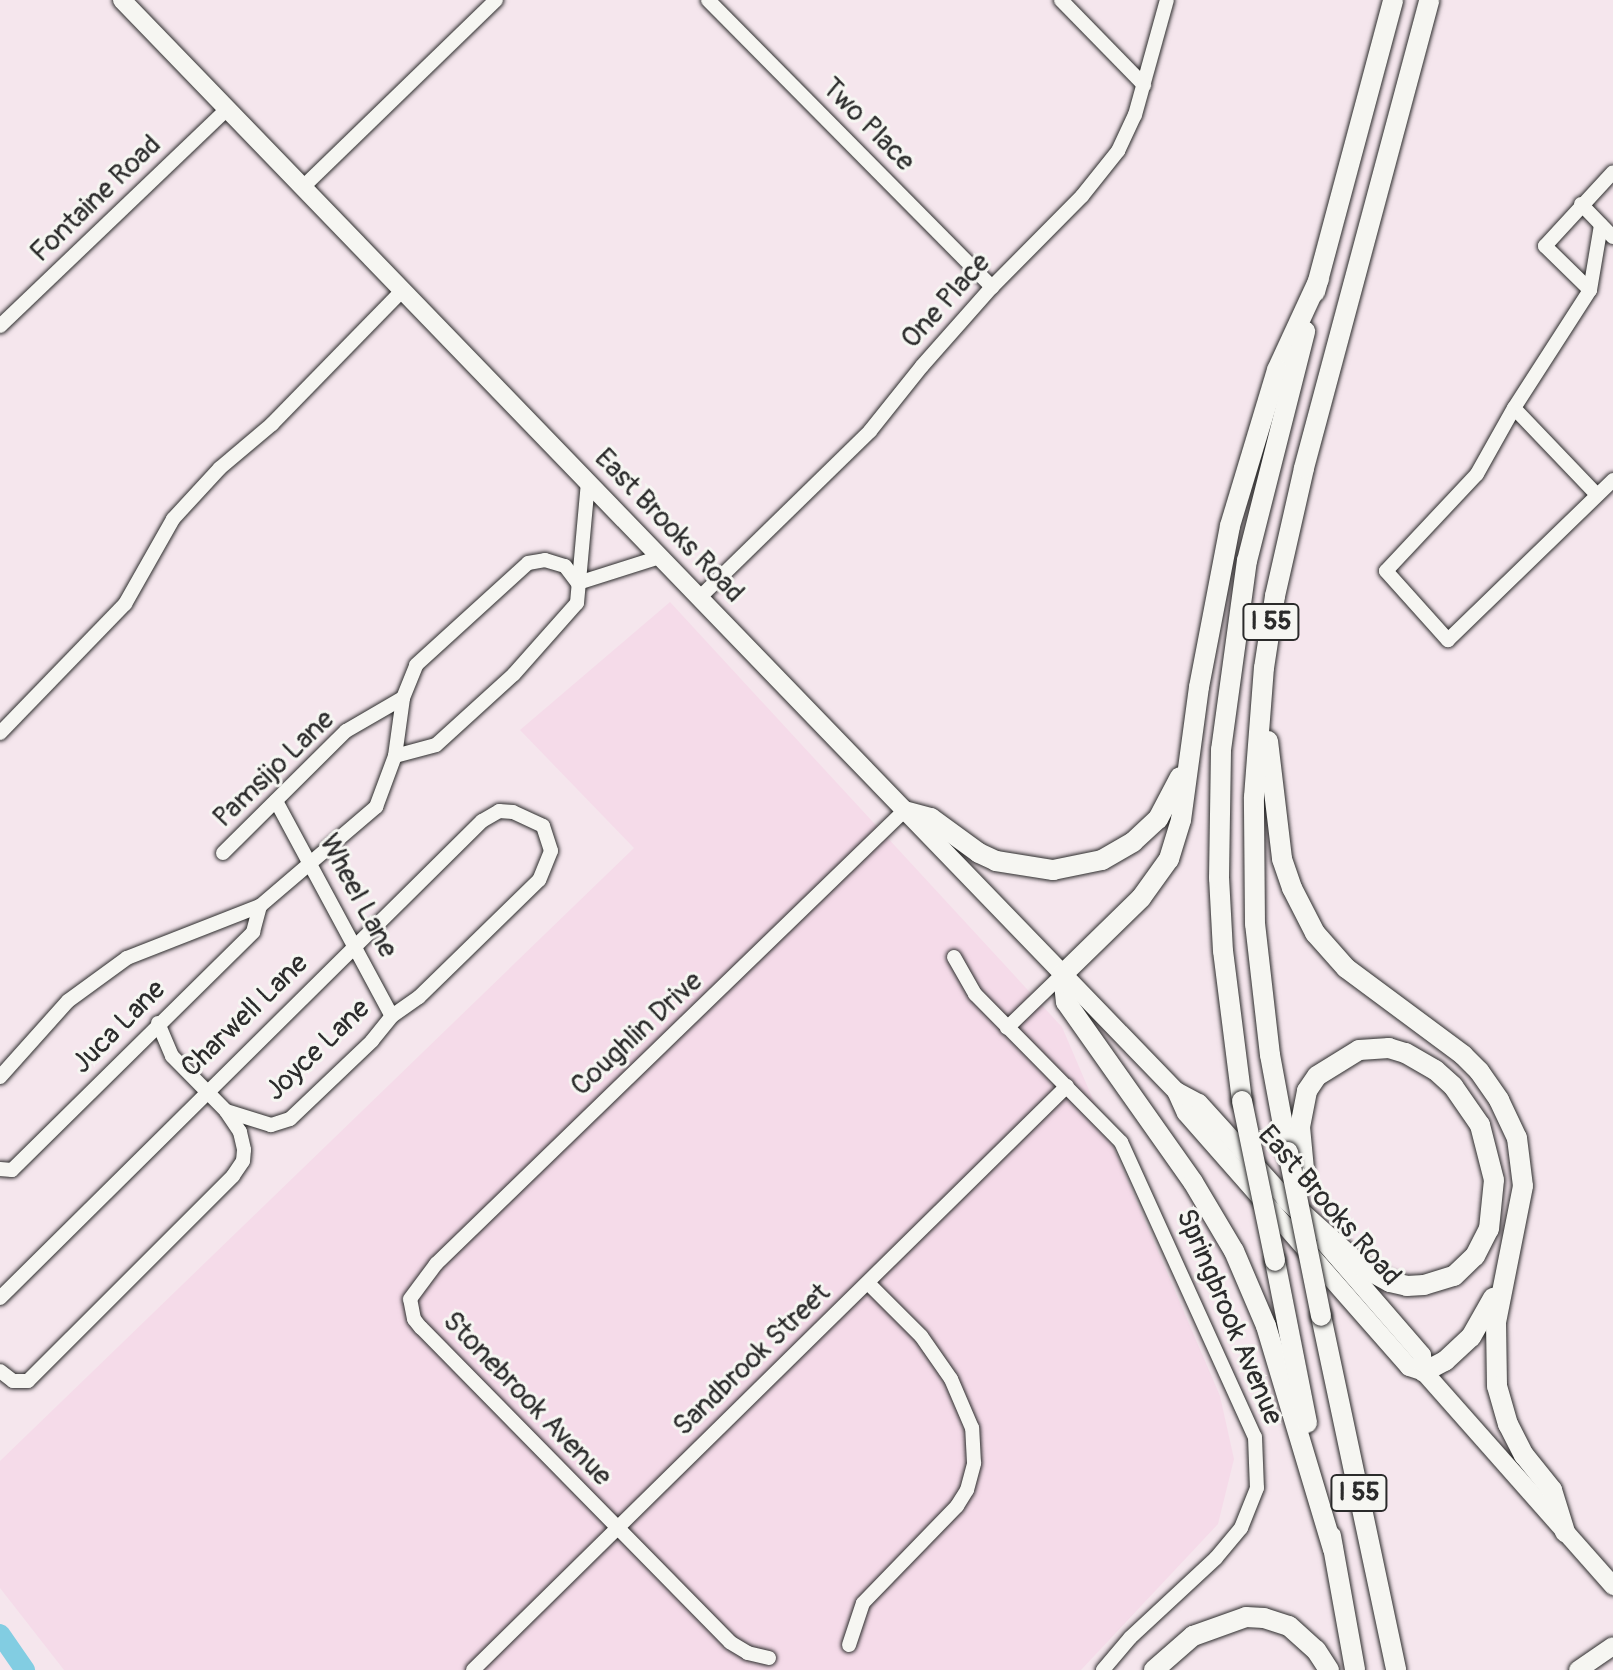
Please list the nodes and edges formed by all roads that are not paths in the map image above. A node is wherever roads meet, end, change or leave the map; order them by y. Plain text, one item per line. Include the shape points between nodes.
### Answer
1 (122, 0) edge
2 (496, 0) edge
3 (708, 0) edge
4 (1061, 0) edge
5 (1167, 0) edge
6 (1393, 0) edge
7 (1429, 0) edge
8 (1144, 85) junction
9 (227, 109) junction
10 (1613, 172) edge
11 (302, 188) junction
12 (1581, 204) junction
13 (1601, 225) junction
14 (1613, 237) edge
15 (1319, 279) junction
16 (992, 287) junction
17 (1590, 290) junction
18 (402, 291) junction
19 (0, 326) edge
20 (1514, 408) junction
21 (1613, 480) edge
22 (588, 482) junction
23 (1597, 495) junction
24 (660, 557) junction
25 (578, 583) junction
26 (699, 598) junction
27 (1264, 668) junction
28 (403, 698) junction
29 (0, 733) edge
30 (1190, 738) junction
31 (395, 756) junction
32 (276, 801) junction
33 (904, 811) junction
34 (543, 826) joint
35 (223, 853) dead end
36 (311, 862) junction
37 (260, 906) junction
38 (356, 945) junction
39 (954, 957) dead end
40 (1063, 974) junction
41 (392, 1016) junction
42 (158, 1023) junction
43 (1007, 1028) junction
44 (0, 1077) edge
45 (1067, 1086) junction
46 (1176, 1091) junction
47 (205, 1092) junction
48 (226, 1111) junction
49 (0, 1169) edge
50 (1286, 1199) junction
51 (1305, 1231) junction
52 (1510, 1252) junction
53 (868, 1283) junction
54 (0, 1298) edge
55 (410, 1299) joint
56 (0, 1371) edge
57 (1424, 1372) junction
58 (617, 1529) junction
59 (1565, 1532) junction
60 (1333, 1549) junction
61 (1613, 1586) edge
62 (849, 1645) dead end
63 (1613, 1646) edge
64 (769, 1658) dead end
65 (473, 1670) edge
66 (1103, 1670) edge
67 (1154, 1670) edge
68 (1329, 1670) edge
69 (1355, 1670) edge
70 (1396, 1670) edge
71 (1578, 1670) edge

1 - 9 main road, East Brooks Road
2 - 11 street
3 - 16 street, Two Place
4 - 8 street
5 - 8 street, One Place
6 - 15 highway, I 55
7 - 27 highway, I 55 via 1297,495
8 - 16 street, One Place via 1118,151 1082,196
9 - 11 main road, East Brooks Road
9 - 19 street, Fontaine Road
10 - 12 street
11 - 18 main road, East Brooks Road
12 - 13 street
12 - 17 street via 1545,246
13 - 14 street
13 - 17 street
15 - 30 highway via 1277,370 1250,454 1217,587
15 - 60 highway, I 55, bridge via 1247,561 1224,722 1219,810 1222,937 1242,1101
16 - 26 street, One Place via 870,431
17 - 20 street
18 - 22 main road, East Brooks Road
18 - 29 street via 173,519 125,604
20 - 23 street
20 - 23 street via 1477,474 1386,571 1448,640
21 - 23 street
22 - 24 main road, East Brooks Road
22 - 25 street
24 - 25 street
24 - 26 main road, East Brooks Road
25 - 28 street via 565,566 545,560 528,563 416,665
25 - 31 street via 577,603 514,674 436,745
26 - 33 main road, East Brooks Road
27 - 51 highway, I 55, bridge via 1254,797 1255,924 1270,1055
27 - 52 highway via 1275,823 1292,888 1315,933 1346,968 1463,1055 1499,1100 1517,1138 1521,1161 1519,1216
28 - 31 street
28 - 32 street, Pamsijo Lane via 346,731
30 - 33 highway via 1178,782 1158,819 1118,852 1080,866 1035,869 996,861 931,818
30 - 40 highway via 1181,820 1169,859 1141,898
31 - 36 street via 376,807
32 - 35 street, Pamsijo Lane
32 - 36 street, Wheel Lane
33 - 40 main road, East Brooks Road
33 - 55 street, Coughlin Drive via 436,1264
34 - 38 street, Charwell Lane via 513,812 499,811 482,821
34 - 41 street, Joyce Lane via 551,851 539,880 419,997
36 - 37 street
36 - 38 street, Wheel Lane
37 - 42 street, Juca Lane via 253,932
37 - 44 street via 127,958 68,1001
38 - 41 street, Wheel Lane
38 - 47 street, Charwell Lane
39 - 43 street, Springbrook Avenue via 968,986
40 - 43 street
40 - 46 main road, East Brooks Road
40 - 60 highway via 1066,1002 1193,1182 1234,1251 1266,1326
41 - 48 street, Joyce Lane via 285,1122 265,1124
42 - 47 street via 172,1056
42 - 49 street, Juca Lane via 12,1170
43 - 45 street, Springbrook Avenue
45 - 53 street, Sandbrook Street
45 - 66 street, Springbrook Avenue via 1107,1125 1129,1157 1246,1411 1257,1450 1254,1500 1234,1538
46 - 50 main road, East Brooks Road via 1199,1103
46 - 57 main road, East Brooks Road via 1186,1113 1409,1367
47 - 48 street
47 - 54 street, Charwell Lane
48 - 56 street via 244,1150 233,1176 28,1381 13,1381
50 - 51 highway via 1361,1266 1390,1282 1424,1285 1454,1276 1475,1256 1489,1229 1494,1180 1480,1125 1435,1070 1389,1048 1359,1050 1317,1076 1307,1091 1300,1127 1309,1198
50 - 57 main road, East Brooks Road via 1422,1355
51 - 70 highway, I 55, bridge
52 - 57 highway via 1480,1326 1455,1353
52 - 59 highway via 1496,1322 1497,1386 1508,1424 1552,1490
53 - 58 street, Sandbrook Street
53 - 62 street via 921,1336 951,1379 972,1428 974,1463 957,1506 863,1603
55 - 58 street, Stonebrook Avenue via 421,1328
57 - 59 main road, East Brooks Road
58 - 64 street, Stonebrook Avenue via 730,1642
58 - 65 street, Sandbrook Street
59 - 61 main road, East Brooks Road
60 - 69 highway, I 55
63 - 71 main road
67 - 68 highway via 1193,1636 1246,1617 1289,1626

